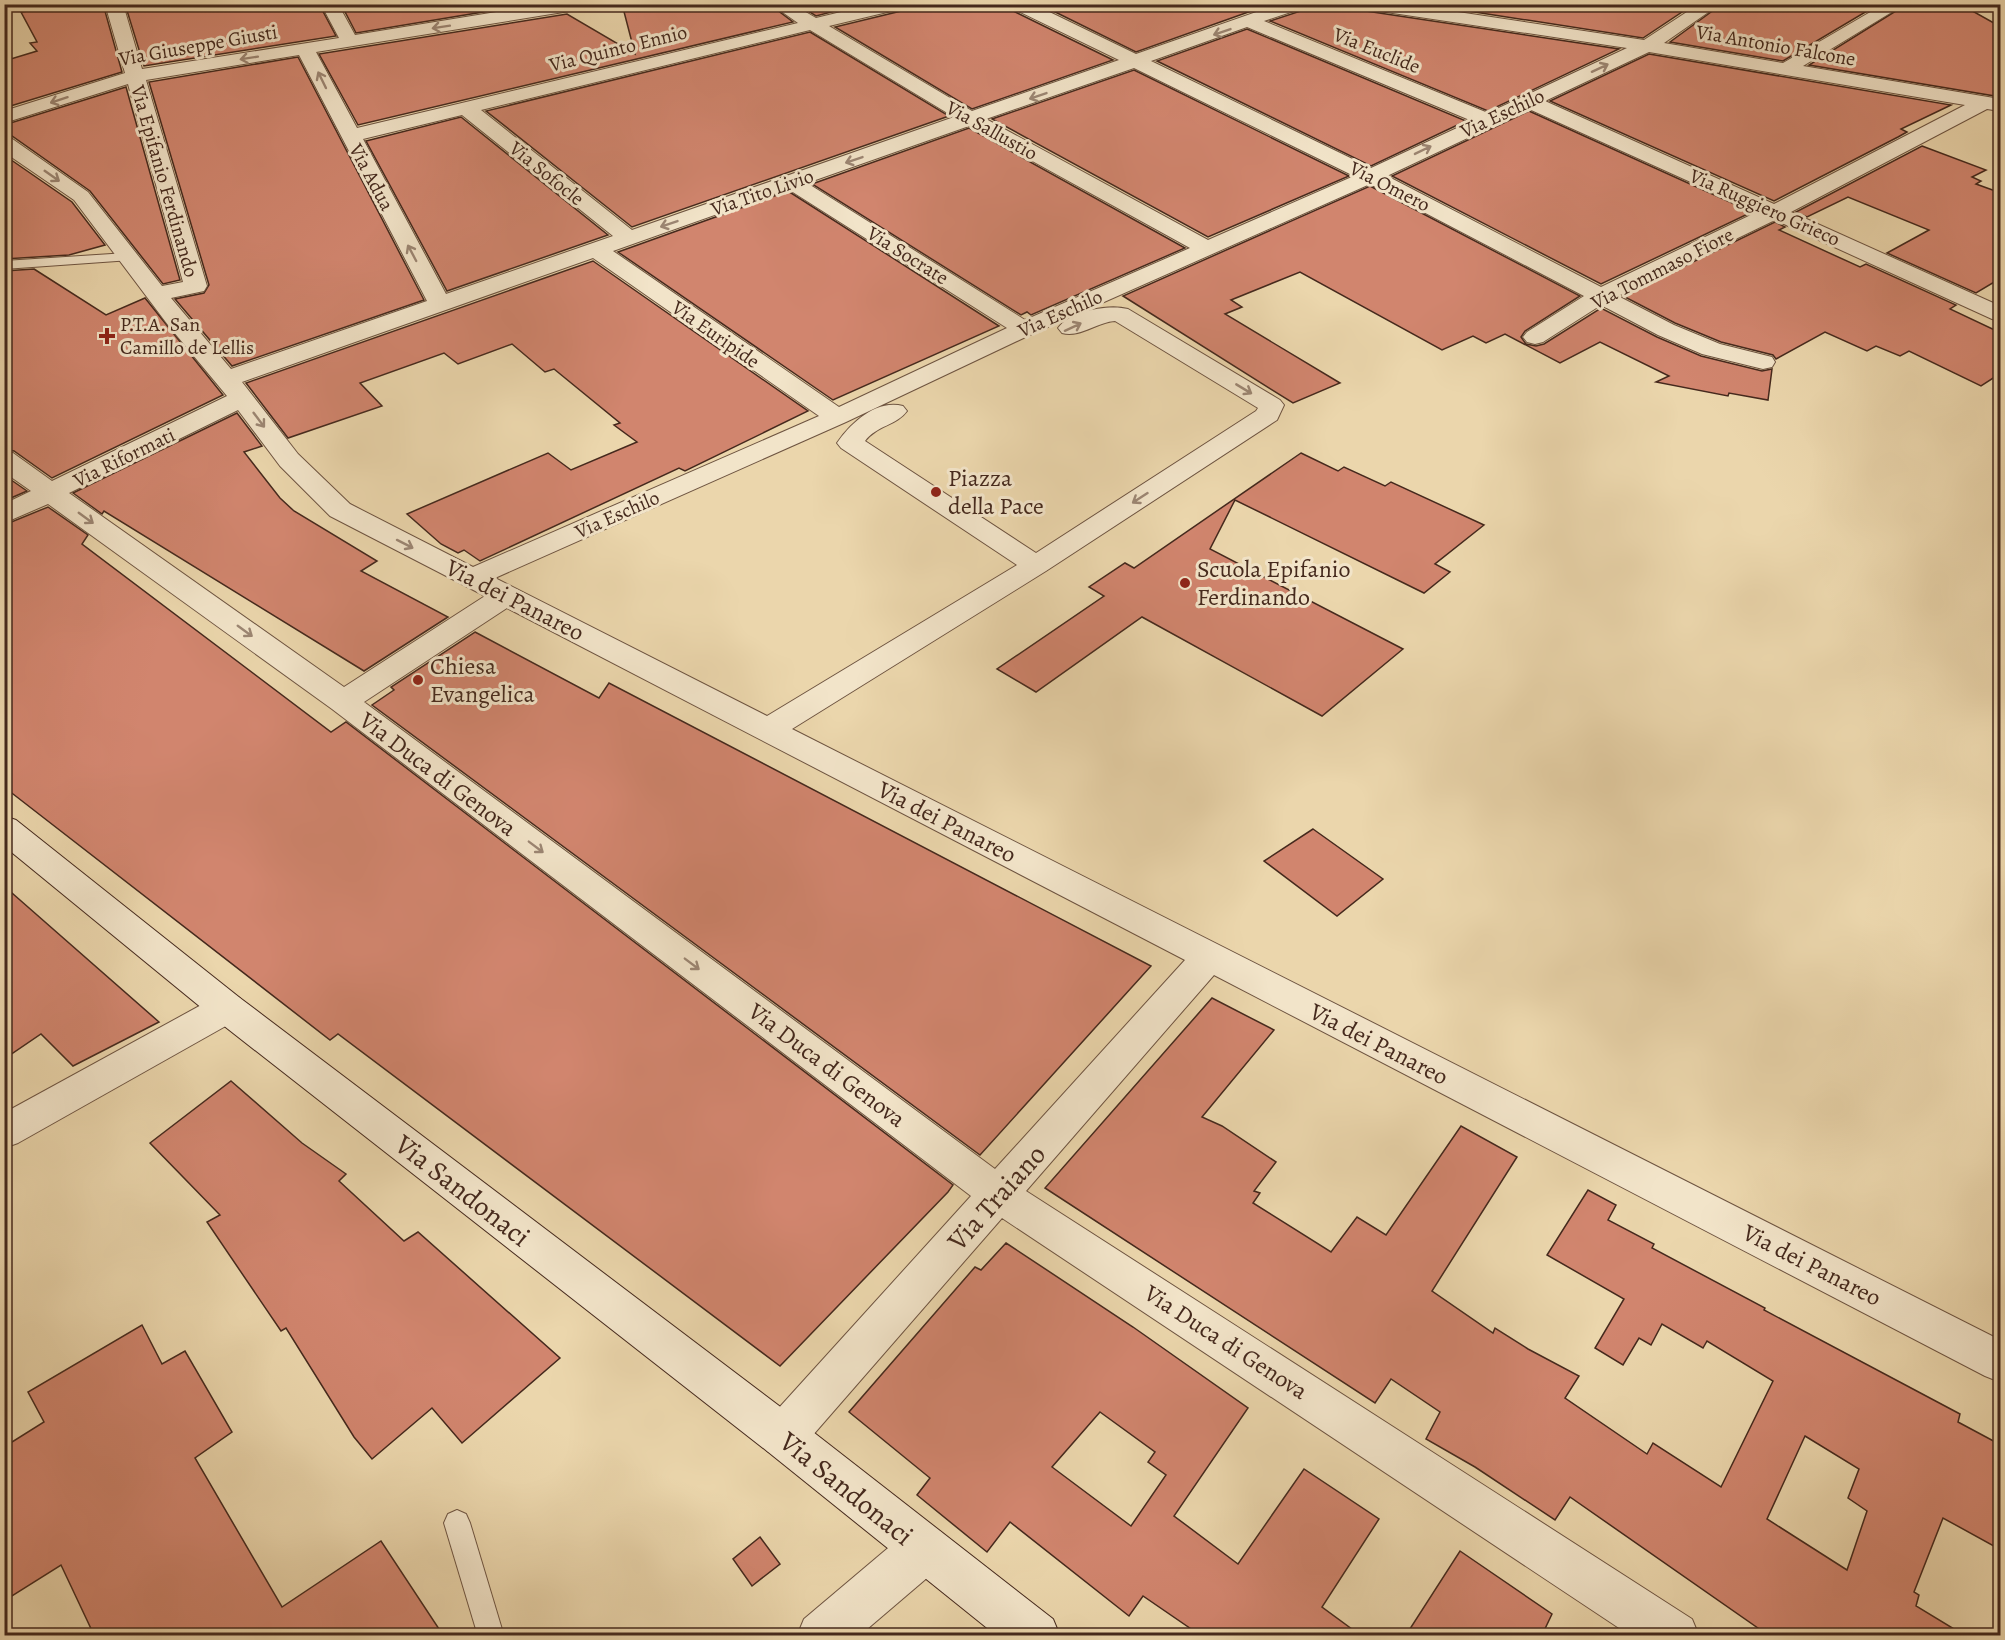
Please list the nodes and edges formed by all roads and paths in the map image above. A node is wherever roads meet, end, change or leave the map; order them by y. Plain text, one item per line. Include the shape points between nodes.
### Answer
1 (114, 4) edge
2 (329, 4) edge
3 (582, 4) edge
4 (779, 4) edge
5 (898, 4) edge
6 (1018, 4) edge
7 (1297, 4) edge
8 (1366, 4) edge
9 (1477, 4) edge
10 (1712, 4) edge
11 (1897, 4) edge
12 (533, 8) edge
13 (1453, 17) junction
14 (1250, 22) junction
15 (813, 24) junction
16 (350, 42) junction
17 (1647, 46) junction
18 (305, 49) junction
19 (1135, 62) junction
20 (1784, 70) junction
21 (135, 76) junction
22 (1528, 101) junction
23 (1992, 104) edge
24 (466, 108) junction
25 (4, 117) edge
26 (971, 119) junction
27 (1487, 120) junction
28 (350, 136) junction
29 (4, 142) edge
30 (1371, 176) junction
31 (791, 182) junction
32 (1775, 212) junction
33 (629, 238) junction
34 (1208, 249) junction
35 (596, 250) junction
36 (127, 256) junction
37 (4, 265) edge
38 (156, 294) junction
39 (1602, 295) junction
40 (440, 304) junction
41 (1996, 307) edge
42 (1024, 328) junction
43 (1535, 337) dead end
44 (1763, 362) dead end
45 (235, 388) junction
46 (916, 390) junction
47 (837, 417) junction
48 (4, 459) edge
49 (51, 492) junction
50 (4, 515) edge
51 (1036, 565) junction
52 (471, 578) junction
53 (505, 596) junction
54 (343, 702) junction
55 (767, 730) junction
56 (4, 828) edge
57 (1209, 957) junction
58 (227, 1008) junction
59 (4, 1132) edge
60 (998, 1194) junction
61 (2001, 1362) edge
62 (783, 1436) junction
63 (457, 1523) dead end
64 (924, 1549) junction
65 (491, 1635) edge
66 (821, 1635) edge
67 (1036, 1635) edge
68 (1675, 1635) edge

1 - 21 street, Via Epifanio Ferdinando
2 - 16 street
3 - 12 street, Via Giuseppe Giusti
4 - 15 street, Via Sallustio
5 - 15 street, Via Quinto Ennio
6 - 19 street, Via Omero
7 - 14 street, Via Tito Livio
8 - 13 street, Via Antonio Falcone
9 - 13 street
10 - 17 street, Via Eschilo
11 - 20 street
12 -> 16 street, Via Giuseppe Giusti
13 - 17 street, Via Antonio Falcone
14 -> 19 street, Via Tito Livio
14 - 27 street, Via Euclide
15 - 24 street, Via Quinto Ennio
15 - 26 street, Via Sallustio
16 - 18 street, Via Giuseppe Giusti
17 - 20 street, Via Antonio Falcone
22 -> 17 street, Via Eschilo
18 -> 21 street, Via Giuseppe Giusti
28 -> 18 street, Via Adua
19 -> 26 street, Via Tito Livio
19 - 30 street, Via Omero
20 - 23 street, Via Antonio Falcone
21 -> 25 street, Via Giuseppe Giusti
21 - 38 street, Via Epifanio Ferdinando via 196,286
22 - 27 street, Via Eschilo
22 - 32 street, Via Ruggiero Grieco
23 - 32 street, Via Tommaso Fiore
24 - 28 street, Via Quinto Ennio
24 - 33 street, Via Sofocle
26 -> 31 street, Via Tito Livio
26 - 34 street, Via Sallustio
30 -> 27 street, Via Eschilo
40 -> 28 street, Via Adua
29 -> 36 street, Via dei Panareo via 81,196
30 - 34 street, Via Eschilo
30 - 39 street, Via Omero
31 -> 33 street, Via Tito Livio
31 - 42 street, Via Socrate
32 - 39 street, Via Tommaso Fiore
32 - 41 street, Via Ruggiero Grieco
33 - 35 street, Via Tito Livio
34 - 42 street, Via Eschilo
35 - 40 street, Via Tito Livio
35 - 47 street, Via Euripide
36 - 37 lane
36 - 38 street, Via dei Panareo
38 - 45 street, Via dei Panareo
39 - 43 street, Via Tommaso Fiore
39 - 44 street, Via Omero via 1711,349
40 - 45 street, Via Tito Livio
42 - 46 street, Via Eschilo
45 - 49 street, Via Riformati
45 -> 52 street, Via dei Panareo via 289,460 340,510
46 - 47 street, Via Eschilo
46 - 51 street via 863,426 849,443
46 -> 51 street via 1099,315 1120,314 1271,405 1268,415
47 - 52 street, Via Eschilo
48 - 49 street, Via Duca di Genova
49 - 50 street, Via Riformati
49 -> 54 street, Via Duca di Genova
51 - 55 street
52 - 53 street, Via dei Panareo
53 - 54 street
53 - 55 street, Via dei Panareo
54 -> 60 street, Via Duca di Genova
55 - 57 street, Via dei Panareo
56 - 58 street, Via Sandonaci
57 - 60 street, Via Traiano
57 - 61 street, Via dei Panareo
58 - 59 street
58 - 62 street, Via Sandonaci
60 - 62 street, Via Traiano
60 - 68 street, Via Duca di Genova
62 - 64 street, Via Sandonaci
63 - 65 lane
64 - 66 street
64 - 67 street, Via Sandonaci

